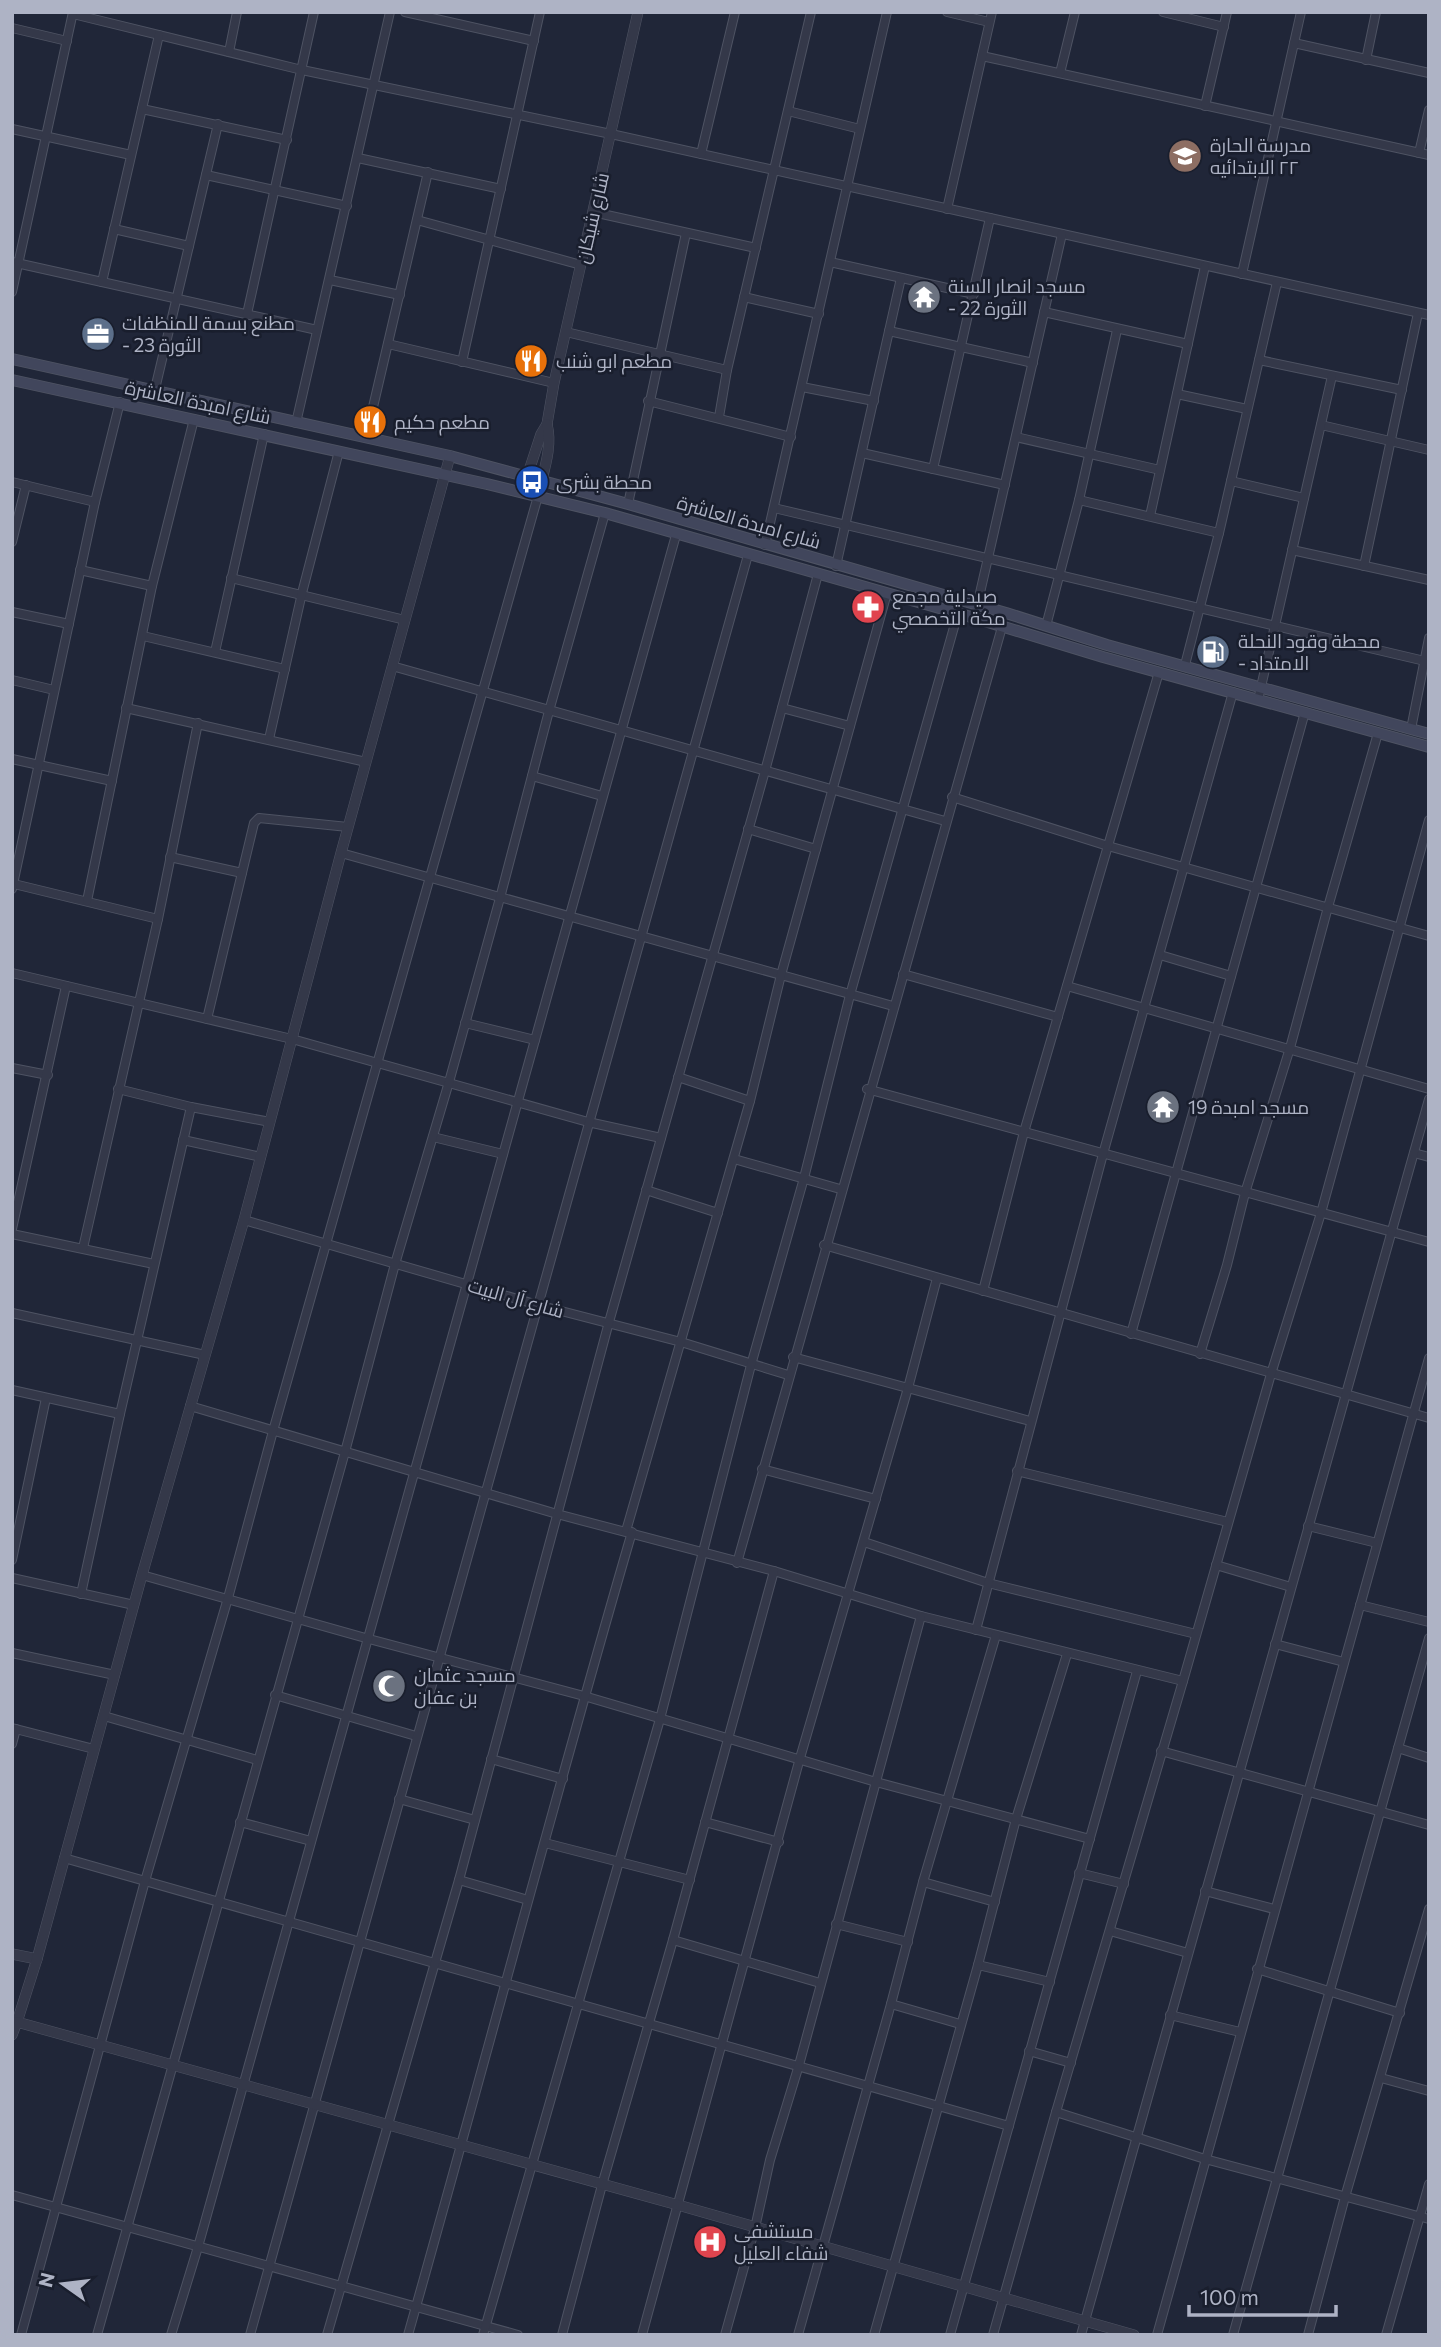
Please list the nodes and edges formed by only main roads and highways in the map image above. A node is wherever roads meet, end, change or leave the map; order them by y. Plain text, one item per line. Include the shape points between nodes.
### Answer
1 (12, 359) edge
2 (12, 380) edge
3 (175, 395) junction
4 (171, 413) junction
5 (1107, 645) junction
6 (1103, 657) junction
7 (1429, 734) edge
8 (1429, 747) edge

1 - 3 main road, شارع امبدة العاشرة
2 - 4 main road, شارع امبدة العاشرة
3 - 4 main road
3 - 5 main road, شارع امبدة العاشرة via 541,480
4 - 6 main road, شارع امبدة العاشرة via 605,513
5 - 6 main road
5 - 7 main road, شارع امبدة العاشرة
6 - 8 main road, شارع امبدة العاشرة

